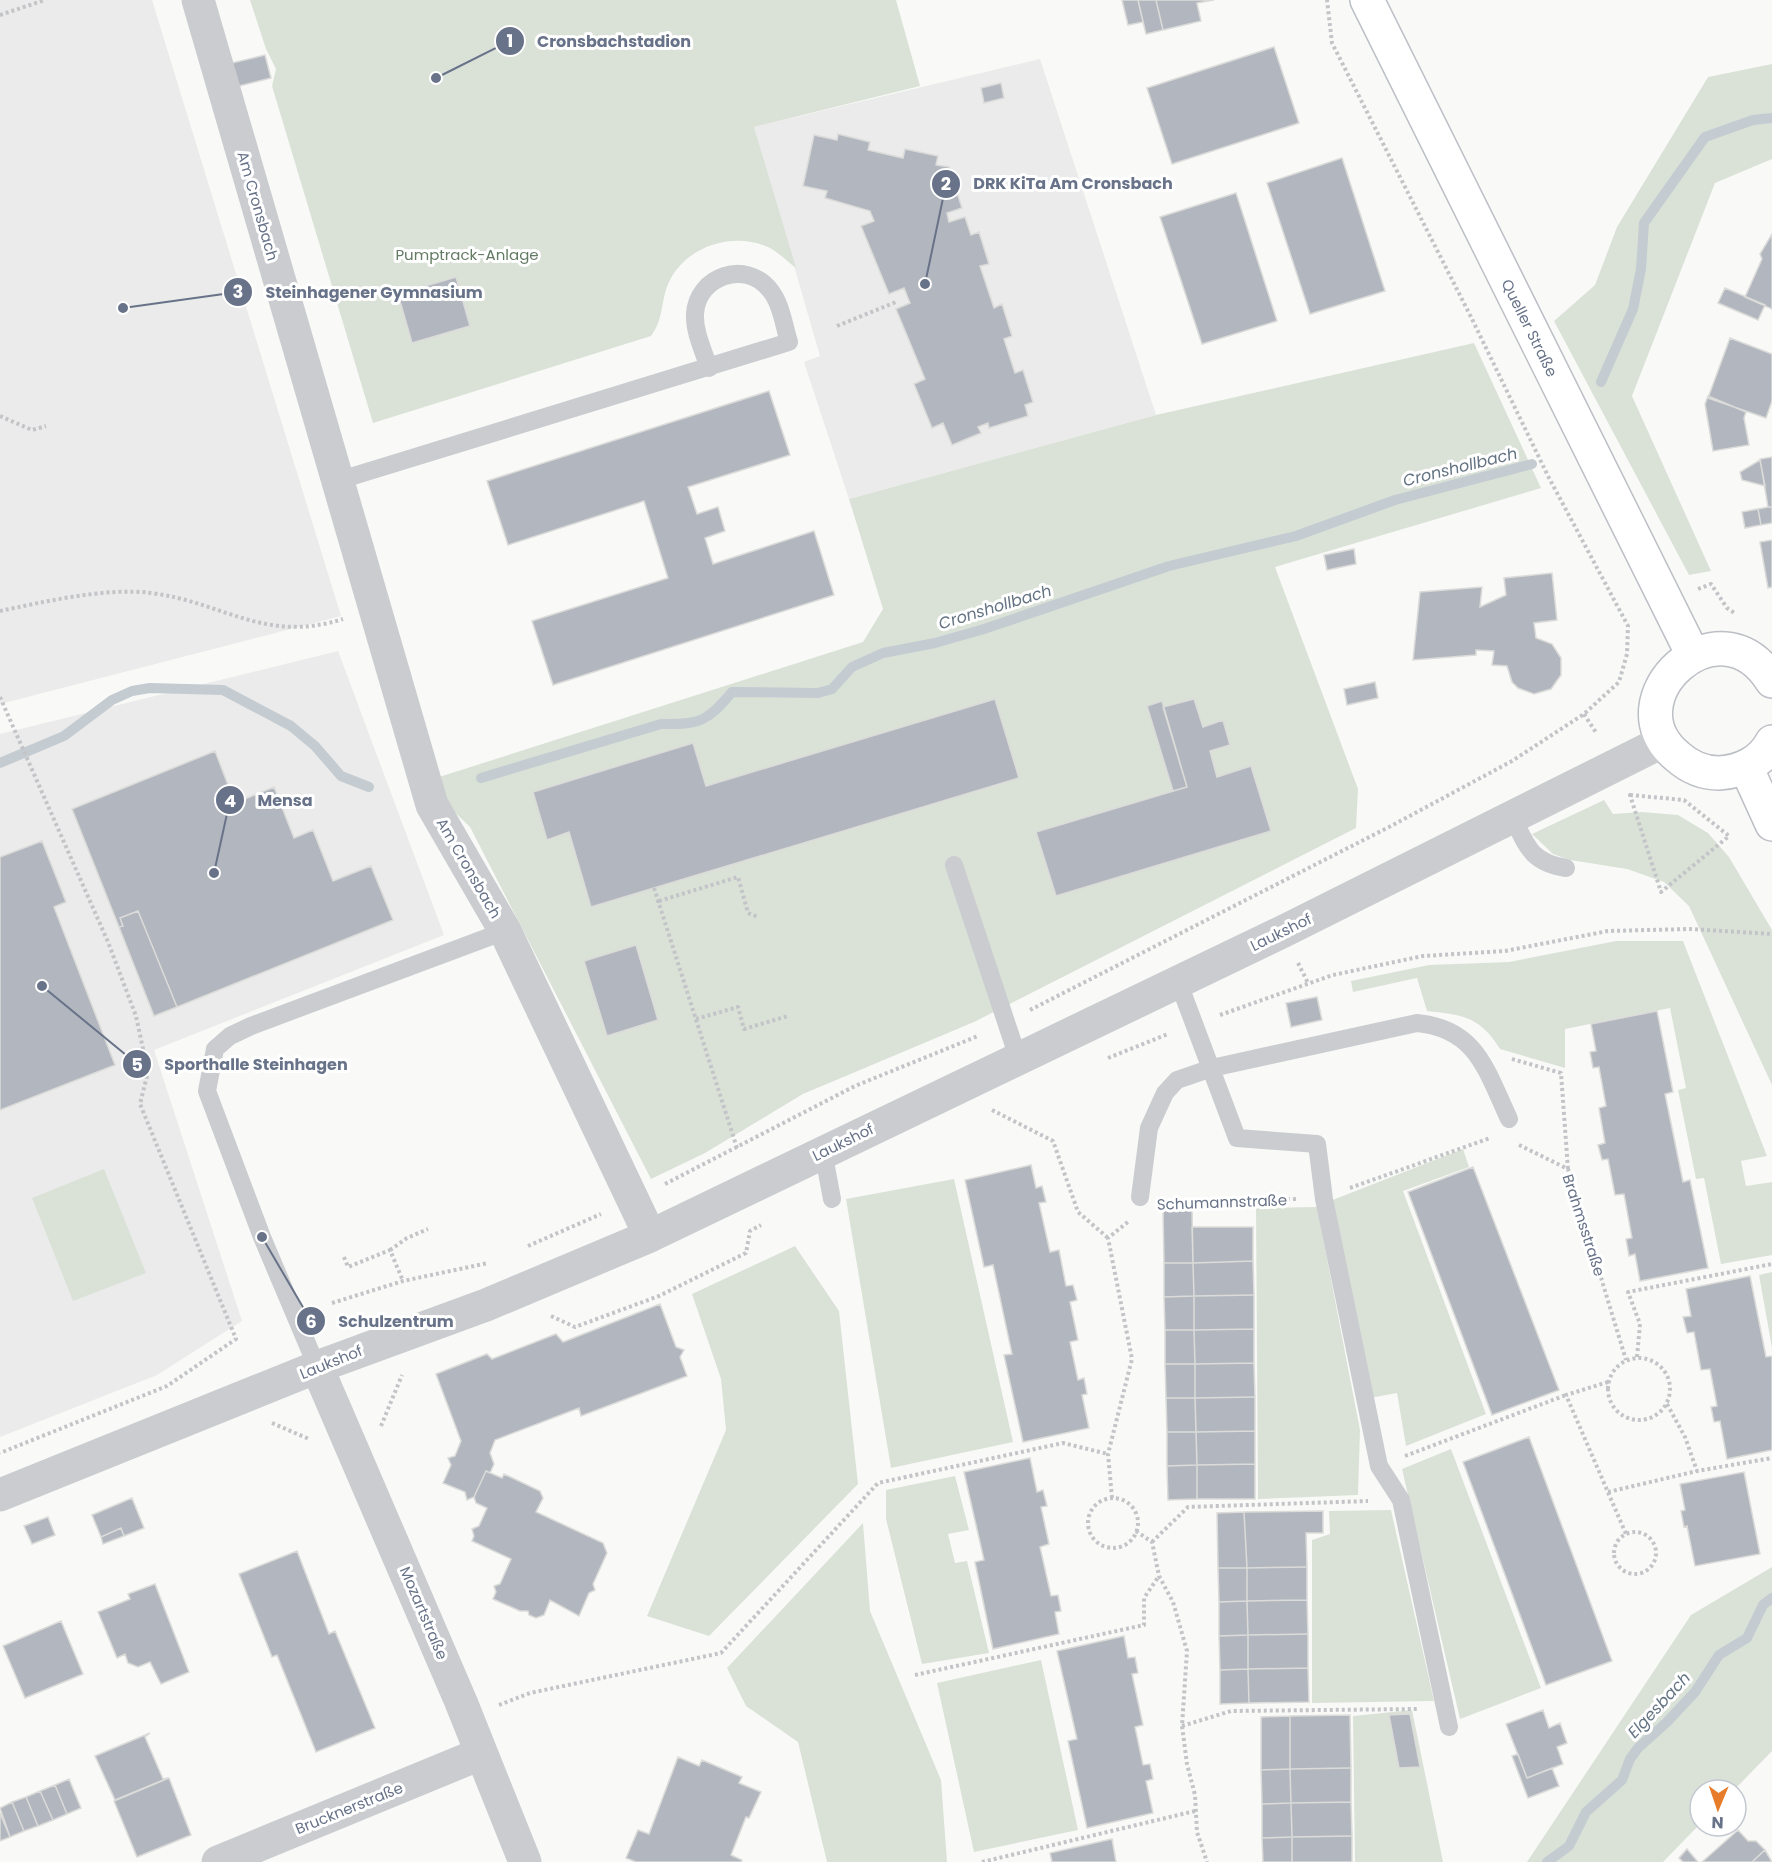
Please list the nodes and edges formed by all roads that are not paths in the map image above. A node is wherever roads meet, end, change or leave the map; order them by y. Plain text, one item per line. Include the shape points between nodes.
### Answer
1 (198, 0) edge
2 (1367, 0) edge
3 (709, 368) junction
4 (338, 481) junction
5 (1693, 655) junction
6 (1772, 681) edge
7 (1664, 741) junction
8 (1772, 742) edge
9 (1746, 766) junction
10 (1512, 816) junction
11 (1772, 824) edge
12 (954, 865) dead end
13 (1566, 868) dead end
14 (505, 931) junction
15 (1178, 981) junction
16 (1018, 1058) junction
17 (1212, 1068) junction
18 (1509, 1119) dead end
19 (823, 1151) junction
20 (1140, 1197) dead end
21 (832, 1199) dead end
22 (650, 1236) junction
23 (317, 1367) junction
24 (0, 1495) edge
25 (1449, 1727) dead end
26 (480, 1754) junction
27 (218, 1862) edge
28 (525, 1862) edge

1 - 4 street, Am Cronsbach
2 - 5 main road, Queller Straße
3 - 3 lane via 789,342 770,290 749,275 723,276 702,291 696,303 696,329
3 - 4 lane
4 - 14 street, Am Cronsbach via 432,805
5 - 6 main road via 1724,649 1740,653 1754,660
5 - 7 main road via 1678,664 1660,691 1657,716
7 - 9 main road via 1686,763 1700,770 1715,773
7 - 10 street, Laukshof
8 - 9 main road
9 - 11 main road
10 - 13 lane via 1535,858 1550,866
10 - 15 street, Laukshof
12 - 16 lane
14 - 22 street, Am Cronsbach
14 - 23 lane via 251,1026 215,1049 207,1091 262,1238
15 - 16 street, Laukshof
15 - 17 lane
16 - 19 street, Laukshof
17 - 18 lane via 1417,1023 1436,1025 1457,1034 1473,1049
17 - 20 lane, Schumannstraße via 1177,1080 1156,1108 1144,1150
17 - 25 lane via 1237,1138 1317,1144 1324,1198 1378,1466 1401,1500
19 - 21 lane
19 - 22 street, Laukshof
22 - 23 street, Laukshof via 486,1305
23 - 24 street, Laukshof
23 - 26 street, Mozartstraße
26 - 27 street, Brucknerstraße
26 - 28 street, Mozartstraße

